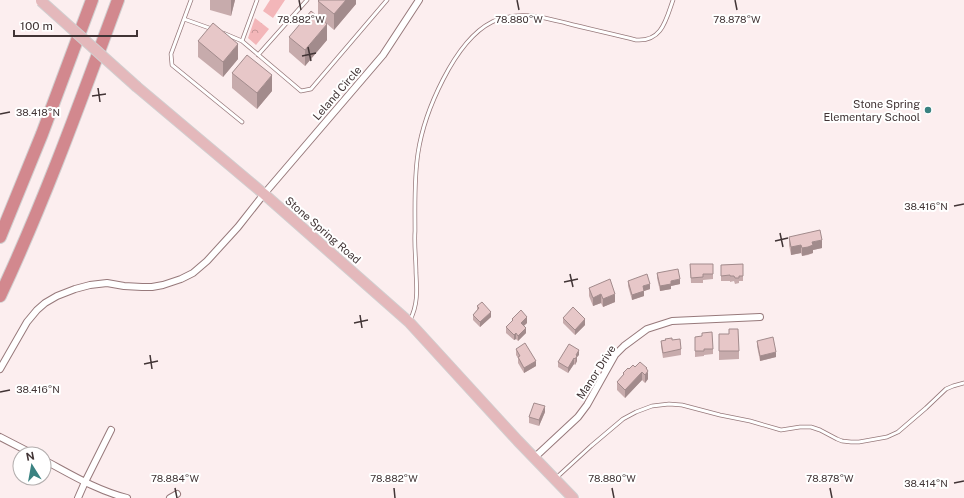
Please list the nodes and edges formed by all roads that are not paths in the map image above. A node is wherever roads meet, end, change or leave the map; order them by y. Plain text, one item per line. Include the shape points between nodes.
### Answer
1 (92, 0) edge
2 (118, 0) edge
3 (191, 0) edge
4 (257, 0) edge
5 (307, 0) edge
6 (386, 0) edge
7 (419, 0) edge
8 (673, 0) edge
9 (40, 1) edge
10 (184, 19) junction
11 (242, 41) junction
12 (258, 55) junction
13 (242, 122) dead end
14 (264, 194) junction
15 (0, 237) edge
16 (0, 296) edge
17 (760, 317) dead end
18 (409, 322) junction
19 (0, 369) edge
20 (964, 383) edge
21 (111, 430) dead end
22 (0, 437) edge
23 (17, 446) edge
24 (534, 458) junction
25 (52, 464) edge
26 (555, 479) junction
27 (85, 482) junction
28 (177, 494) dead end
29 (78, 498) edge
30 (127, 498) edge
31 (170, 498) edge
32 (573, 498) edge

1 - 15 highway
2 - 16 highway via 48,187
3 - 10 lane
4 - 11 lane
5 - 12 lane
6 - 12 lane via 311,89 301,91
7 - 14 street, Leland Circle via 383,55
8 - 18 lane via 662,28 657,35 646,40 520,15 492,22 464,47 434,99 421,138 414,201 417,298
9 - 14 main road, Stone Spring Road, bridge
10 - 11 lane
10 - 13 lane via 171,54 172,65
11 - 12 lane
14 - 18 main road, Stone Spring Road
14 - 19 street, Leland Circle via 207,261 181,279 152,287 90,284 45,303 27,322
17 - 24 street, Manor Drive via 672,321 647,329 615,355 578,417
18 - 24 main road, Stone Spring Road
20 - 26 lane via 946,389 898,432 887,437 859,442 842,441 811,427 781,430 682,405 652,406 623,419
21 - 27 street
22 - 23 street
24 - 26 main road, Stone Spring Road
25 - 27 street
26 - 32 main road, Stone Spring Road
27 - 29 street
27 - 30 street via 103,491
28 - 31 street

